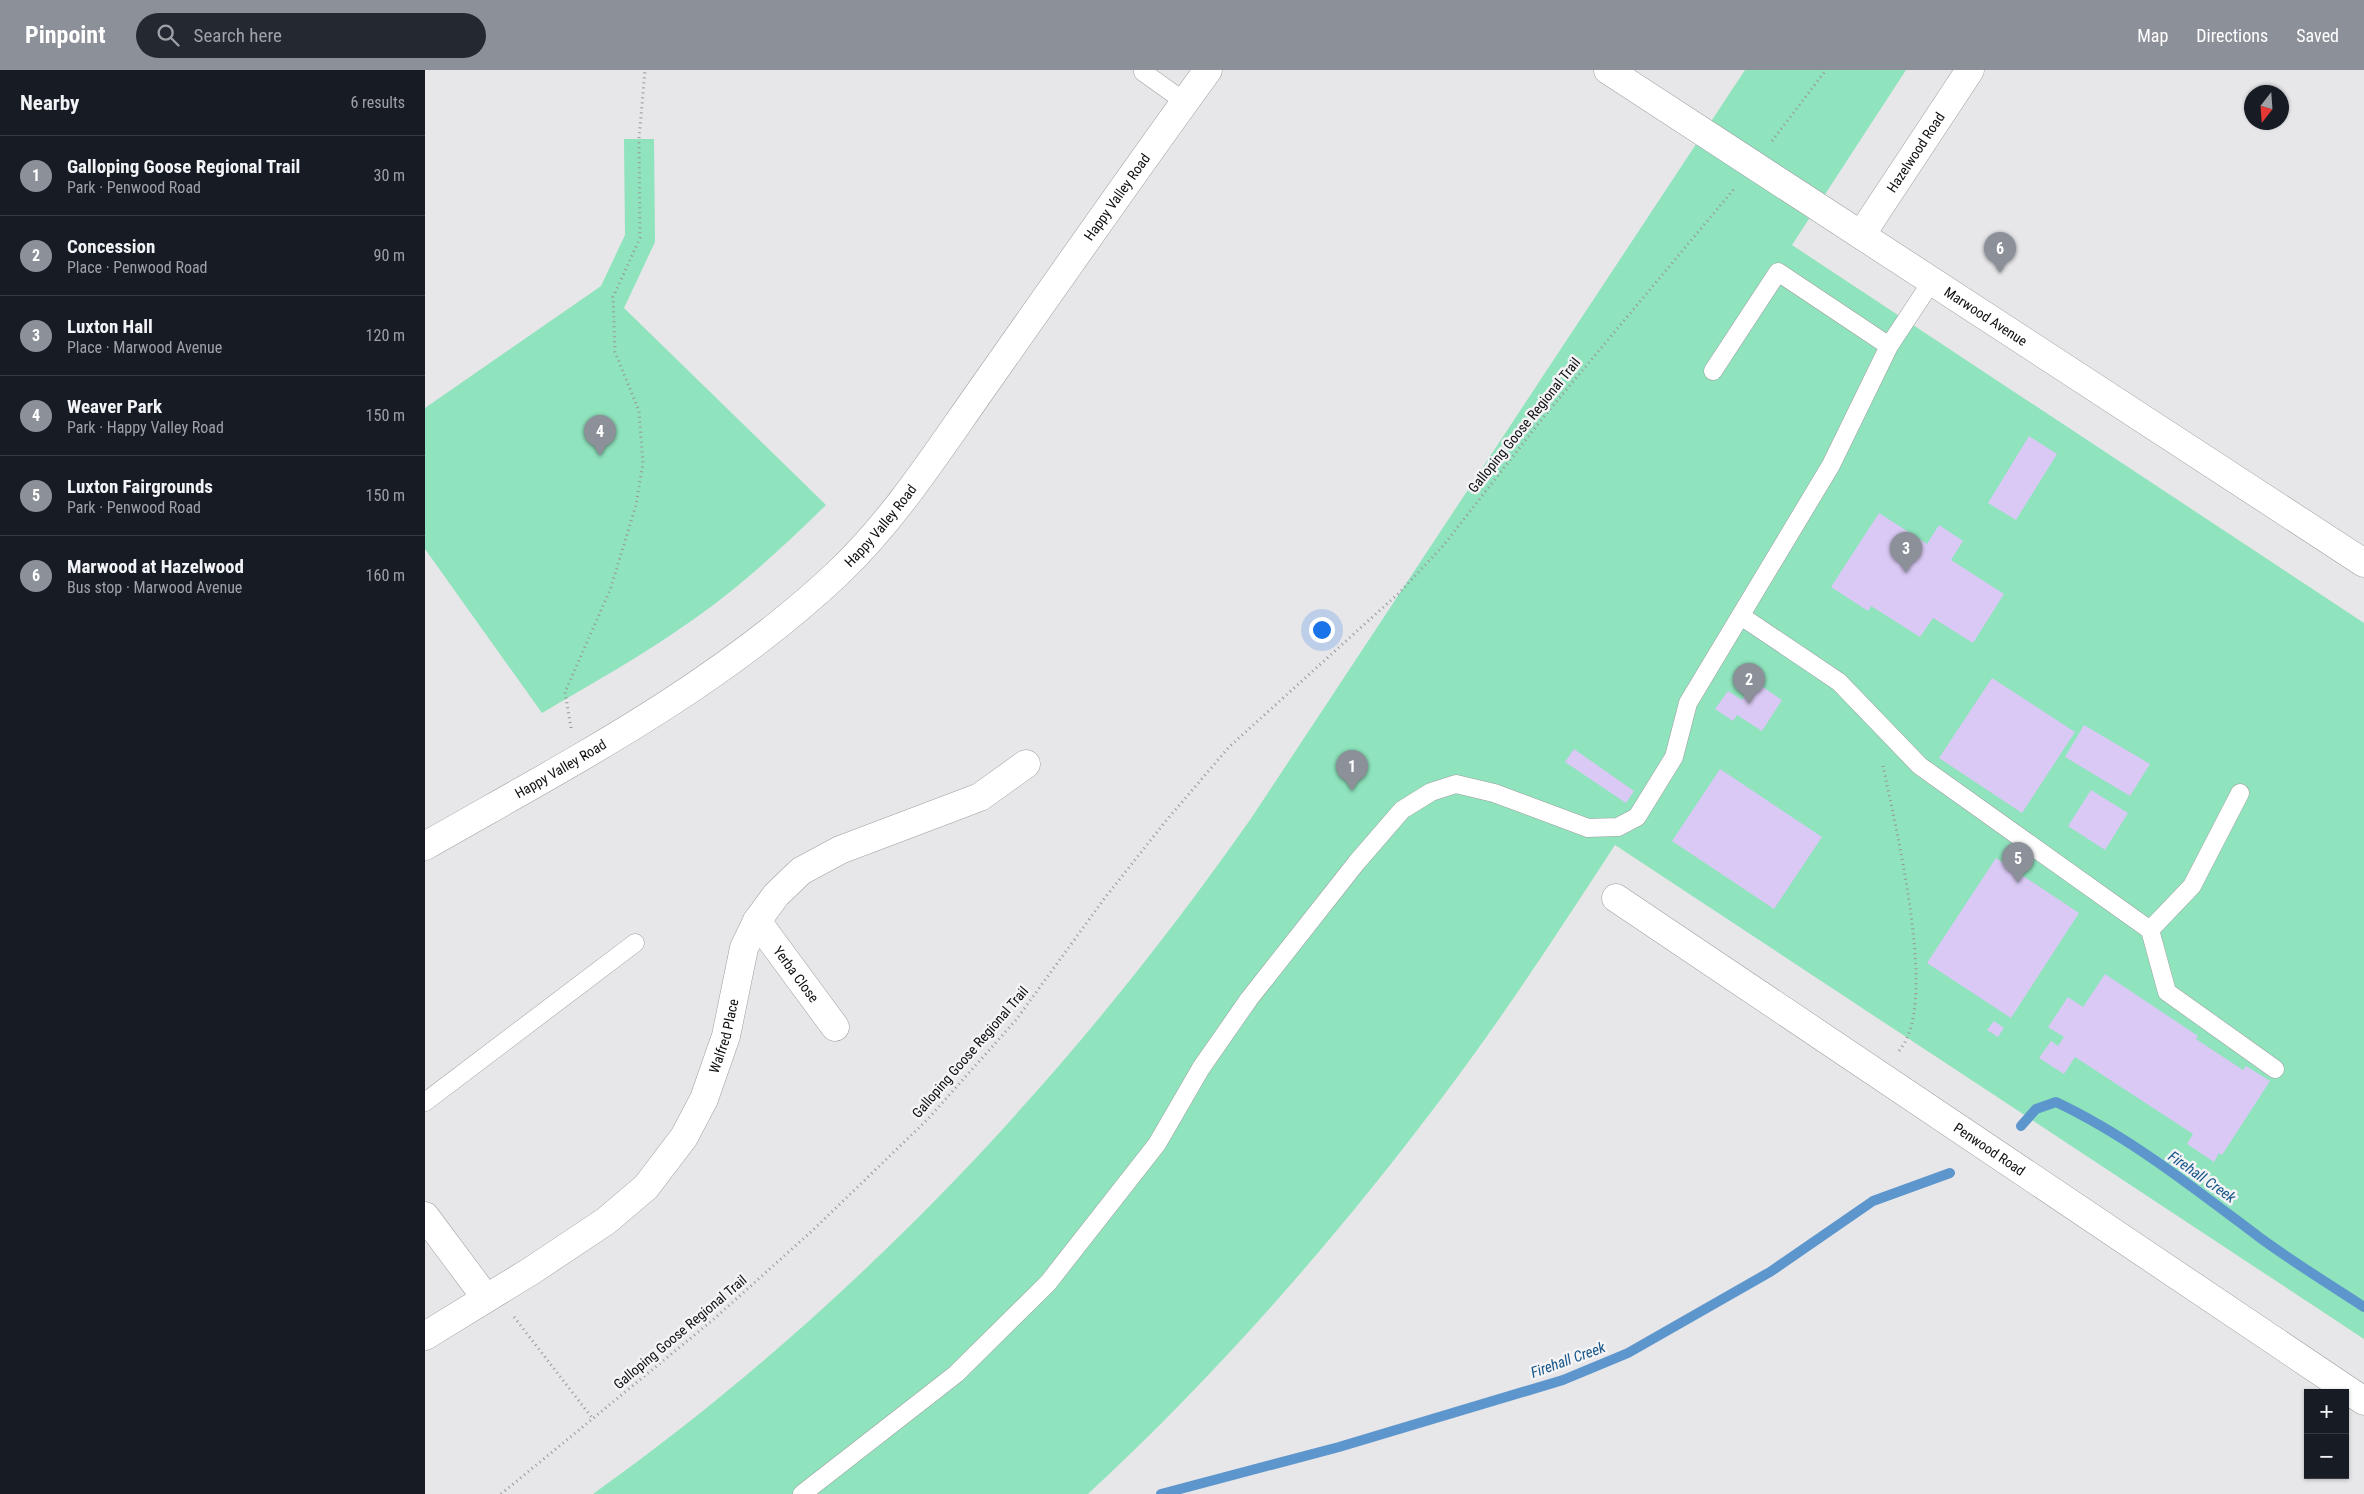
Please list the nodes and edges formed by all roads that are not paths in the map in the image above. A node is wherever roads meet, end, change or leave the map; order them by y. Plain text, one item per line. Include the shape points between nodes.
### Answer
1 (1208, 70) edge
2 (1608, 70) edge
3 (1970, 70) edge
4 (1143, 72) dead end
5 (1185, 102) junction
6 (1861, 236) junction
7 (1931, 281) junction
8 (1889, 346) junction
9 (1713, 371) dead end
10 (2364, 563) edge
11 (1741, 616) junction
12 (1026, 764) dead end
13 (2240, 793) dead end
14 (425, 846) edge
15 (1616, 898) dead end
16 (757, 921) junction
17 (2150, 930) junction
18 (635, 943) dead end
19 (835, 1026) dead end
20 (2275, 1069) dead end
21 (425, 1102) edge
22 (425, 1216) edge
23 (491, 1295) junction
24 (425, 1336) edge
25 (2364, 1401) edge
26 (802, 1494) edge

1 - 5 street, Happy Valley Road
2 - 6 street, Marwood Avenue
3 - 6 street, Hazelwood Road
4 - 5 lane
5 - 14 street, Happy Valley Road via 939,451 877,532 839,572 790,616 714,674 621,735
6 - 7 street, Marwood Avenue
7 - 8 lane
7 - 10 street, Marwood Avenue
8 - 9 lane via 1778,272
8 - 11 lane via 1831,465
11 - 17 lane via 1839,682 1921,766
11 - 26 lane via 1688,703 1673,757 1637,816 1618,827 1588,828 1494,794 1456,784 1431,792 1402,810 1249,999 1201,1068 1157,1144 1049,1283 956,1374
12 - 16 street, Walfred Place via 981,797 840,850 801,871 776,895
13 - 17 lane via 2192,886
15 - 25 street, Penwood Road
16 - 19 street, Yerba Close
16 - 23 street, Walfred Place via 744,948 726,1036 704,1099 684,1137 645,1187 606,1221
17 - 20 lane via 2167,992
18 - 21 lane
22 - 23 street
23 - 24 street, Walfred Place

